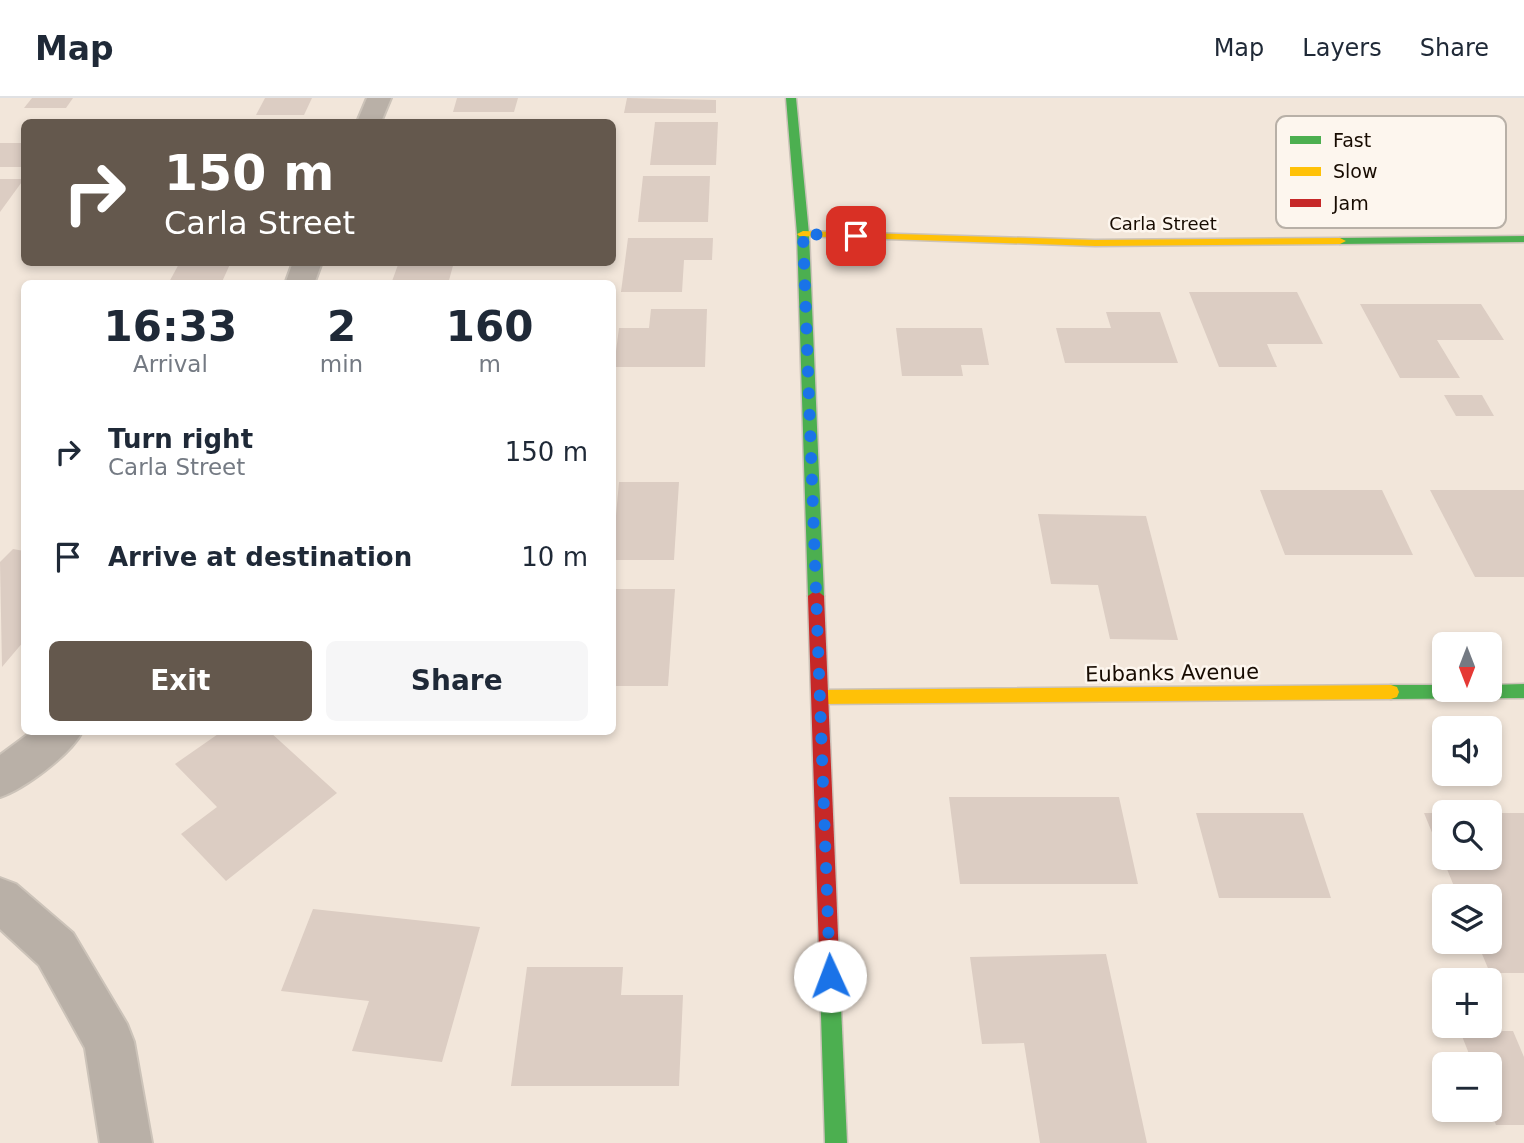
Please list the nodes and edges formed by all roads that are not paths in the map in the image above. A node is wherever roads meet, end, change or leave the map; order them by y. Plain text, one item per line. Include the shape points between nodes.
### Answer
1 (379, 98) edge
2 (791, 98) edge
3 (370, 119) edge
4 (803, 234) junction
5 (1524, 240) edge
6 (1524, 691) edge
7 (820, 697) junction
8 (57, 735) edge
9 (0, 779) edge
10 (0, 899) edge
11 (126, 1143) edge
12 (836, 1143) edge

1 - 3 street
2 - 4 street
4 - 5 street, Carla Street via 1095,243
4 - 7 street
6 - 7 street, Eubanks Avenue
7 - 12 street
8 - 9 street
10 - 11 street via 56,949 109,1042

